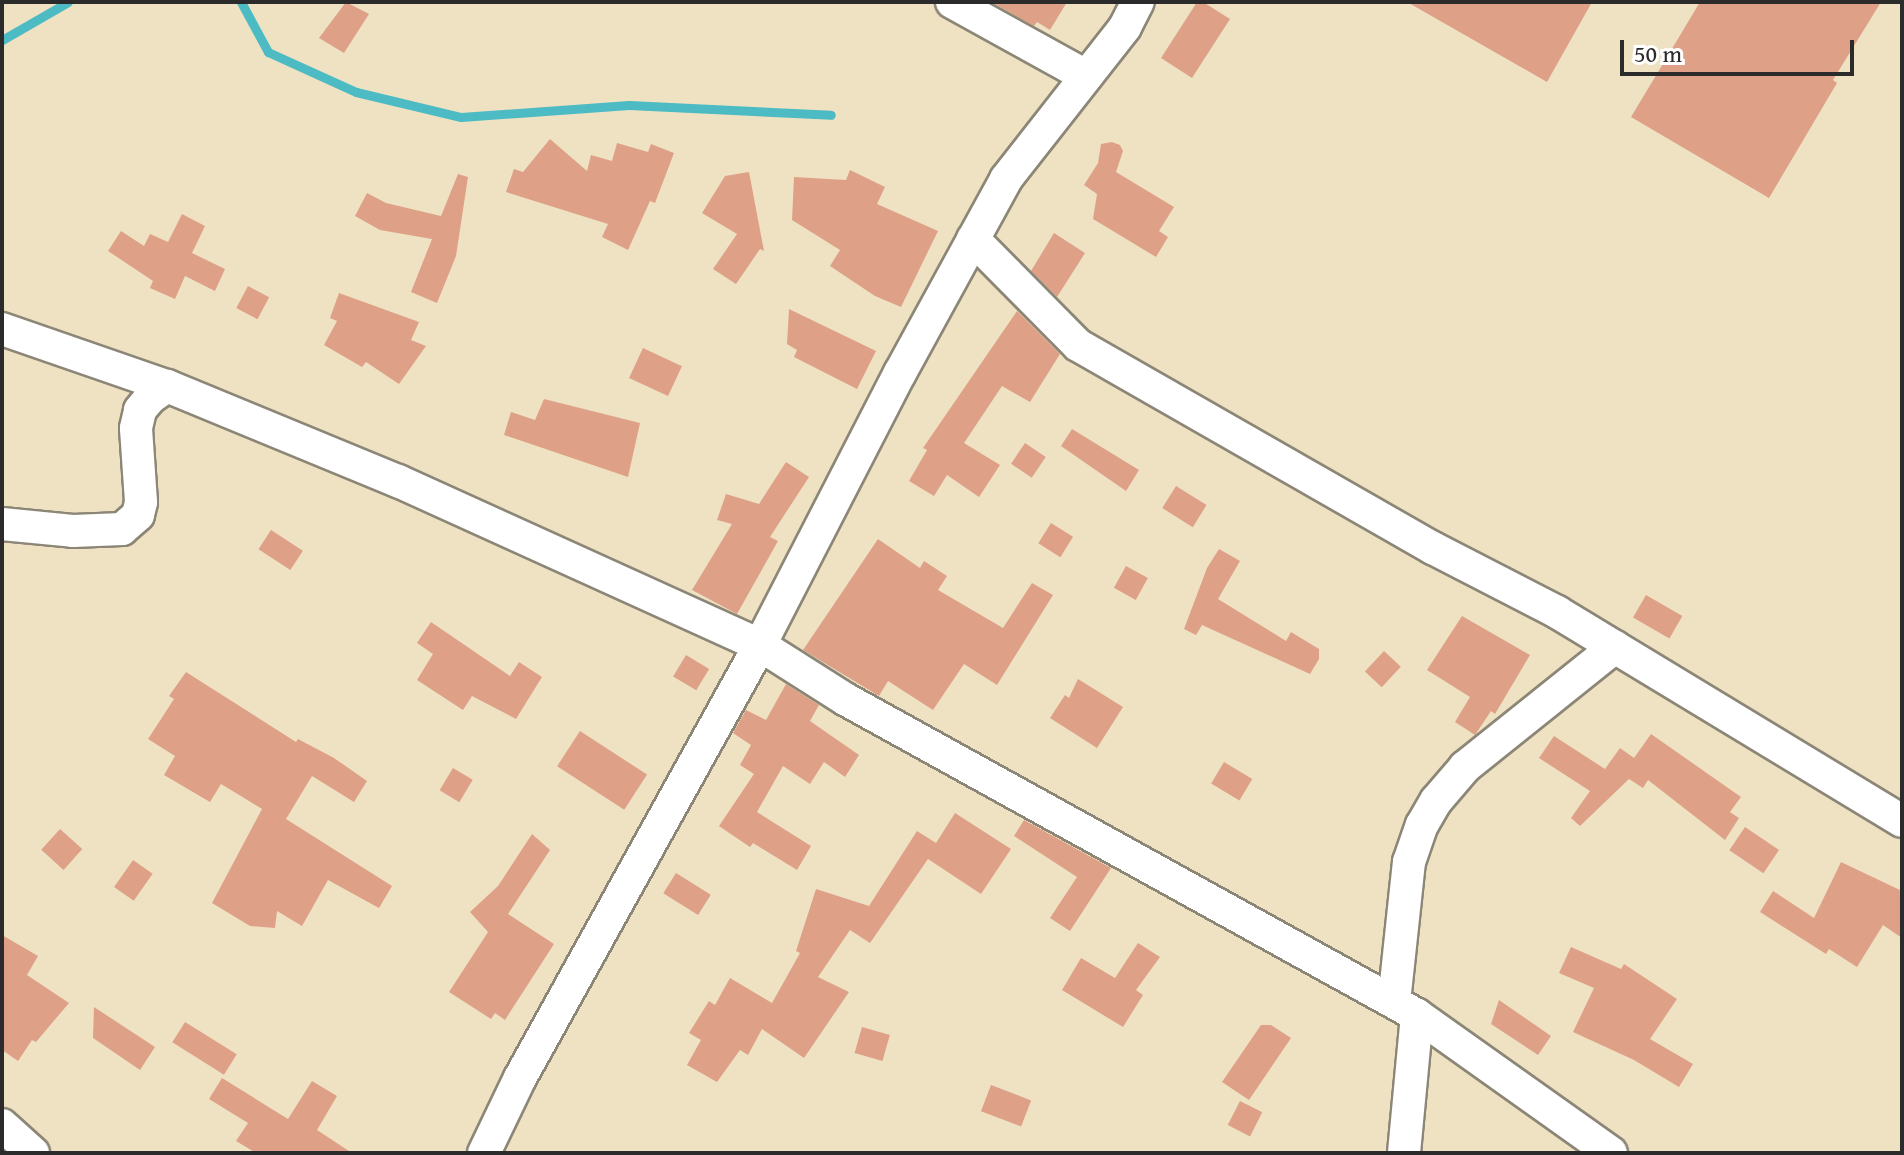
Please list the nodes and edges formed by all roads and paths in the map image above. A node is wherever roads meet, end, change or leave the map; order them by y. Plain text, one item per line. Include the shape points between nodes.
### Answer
1 (952, 2) edge
2 (1138, 2) edge
3 (1086, 76) junction
4 (973, 239) junction
5 (2, 329) edge
6 (167, 386) junction
7 (2, 524) edge
8 (760, 645) junction
9 (1615, 647) junction
10 (1902, 821) edge
11 (1405, 1008) junction
12 (2, 1125) edge
13 (33, 1153) edge
14 (484, 1153) edge
15 (1404, 1153) edge
16 (1611, 1153) edge

1 - 3 street
2 - 3 street
3 - 4 street via 1006,179
4 - 8 street
4 - 9 street via 1078,345
5 - 6 street
6 - 7 street via 140,410 136,428 141,502 138,515 122,529 73,531
6 - 8 street via 398,481
8 - 11 street via 845,699
8 - 14 street via 520,1078
9 - 10 street
9 - 11 street via 1465,767 1422,825 1409,862
11 - 15 street
11 - 16 street
12 - 13 street

